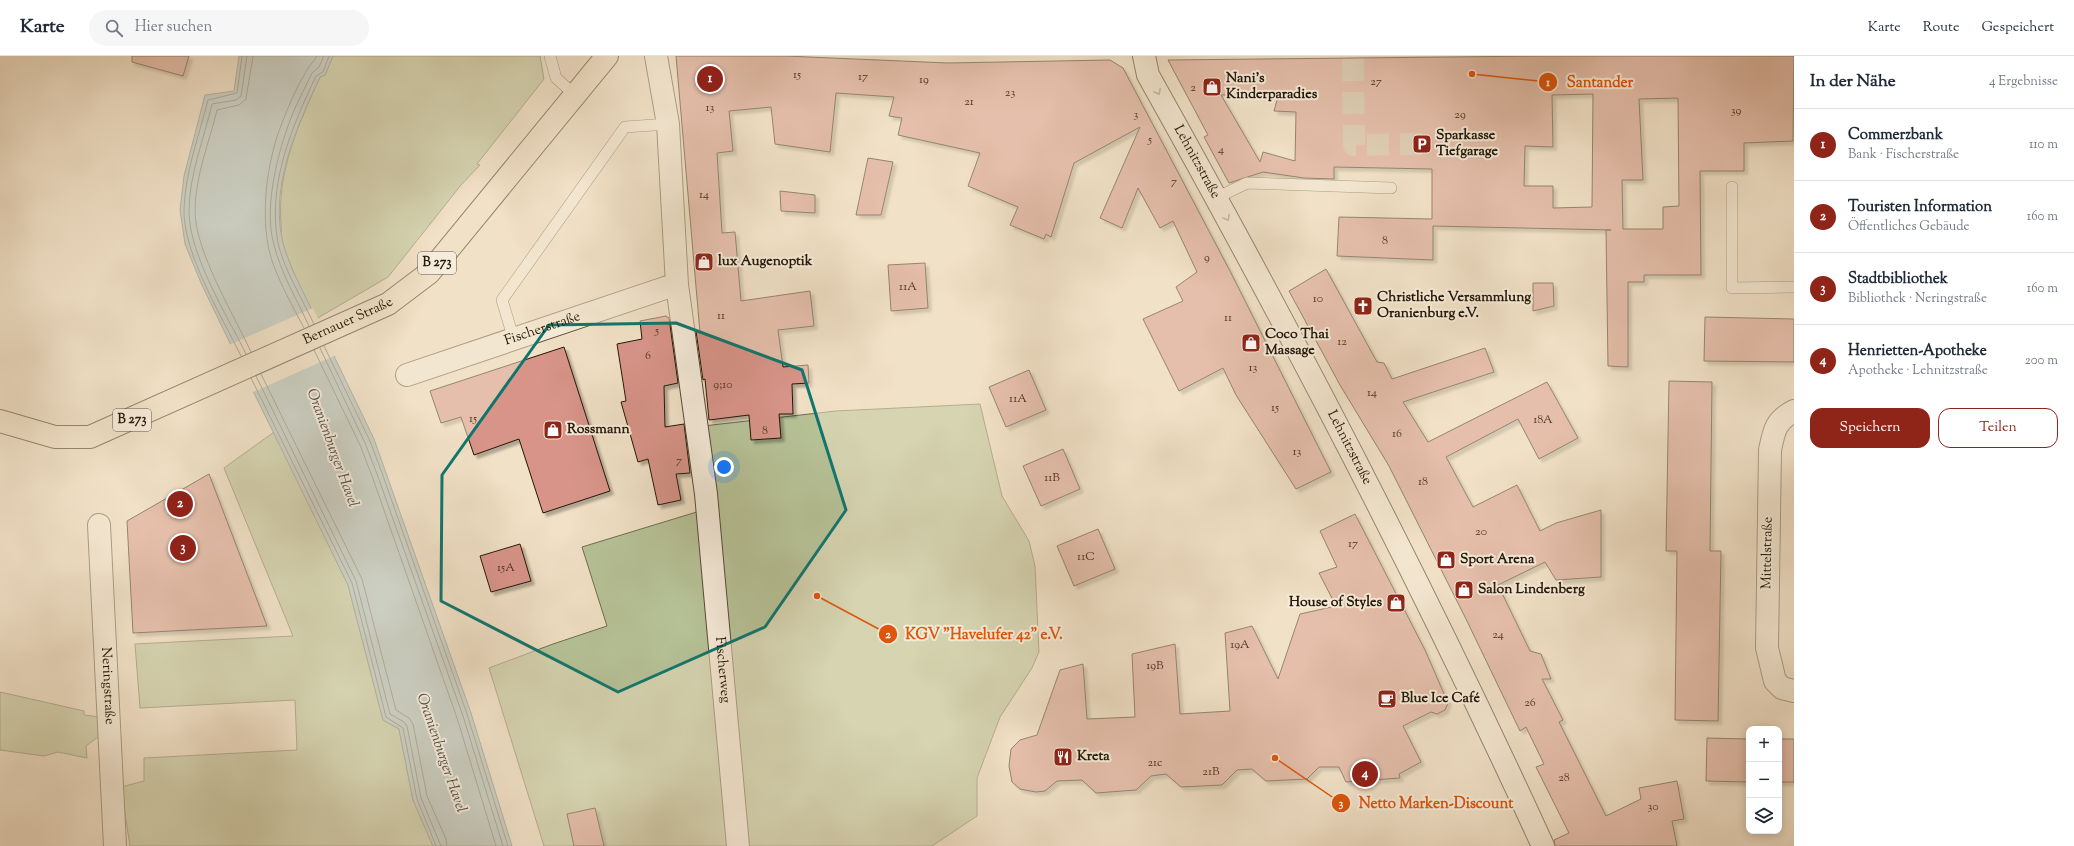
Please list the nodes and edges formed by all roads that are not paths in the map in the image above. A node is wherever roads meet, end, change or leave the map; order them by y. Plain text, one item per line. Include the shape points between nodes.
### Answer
1 (550, 56) edge
2 (607, 56) edge
3 (656, 56) edge
4 (1144, 56) edge
5 (574, 94) junction
6 (668, 124) junction
7 (1391, 188) dead end
8 (1732, 188) dead end
9 (1216, 198) junction
10 (677, 285) junction
11 (1794, 287) edge
12 (514, 340) junction
13 (407, 375) dead end
14 (1794, 410) edge
15 (0, 421) edge
16 (99, 525) dead end
17 (1794, 691) edge
18 (115, 846) edge
19 (738, 846) edge
20 (1543, 846) edge

1 - 5 lane via 556,78
2 - 5 main road, Bernauer Straße / B 273
3 - 6 street
4 -> 9 street, Lehnitzstraße via 1148,75
5 - 15 main road, Bernauer Straße / B 273 via 429,273 388,304 90,438 55,437
6 - 10 street
6 - 12 lane via 625,127 502,300
7 - 9 lane via 1248,183
8 - 11 lane via 1732,288
9 -> 20 street, Lehnitzstraße via 1305,361 1441,628
10 - 12 street, Fischerstraße
10 - 19 street, Fischerweg via 706,494
12 - 13 street, Fischerstraße
14 - 17 street, Mittelstraße via 1783,417 1777,426 1770,450 1767,648 1775,681 1782,688
16 - 18 street, Neringstraße

